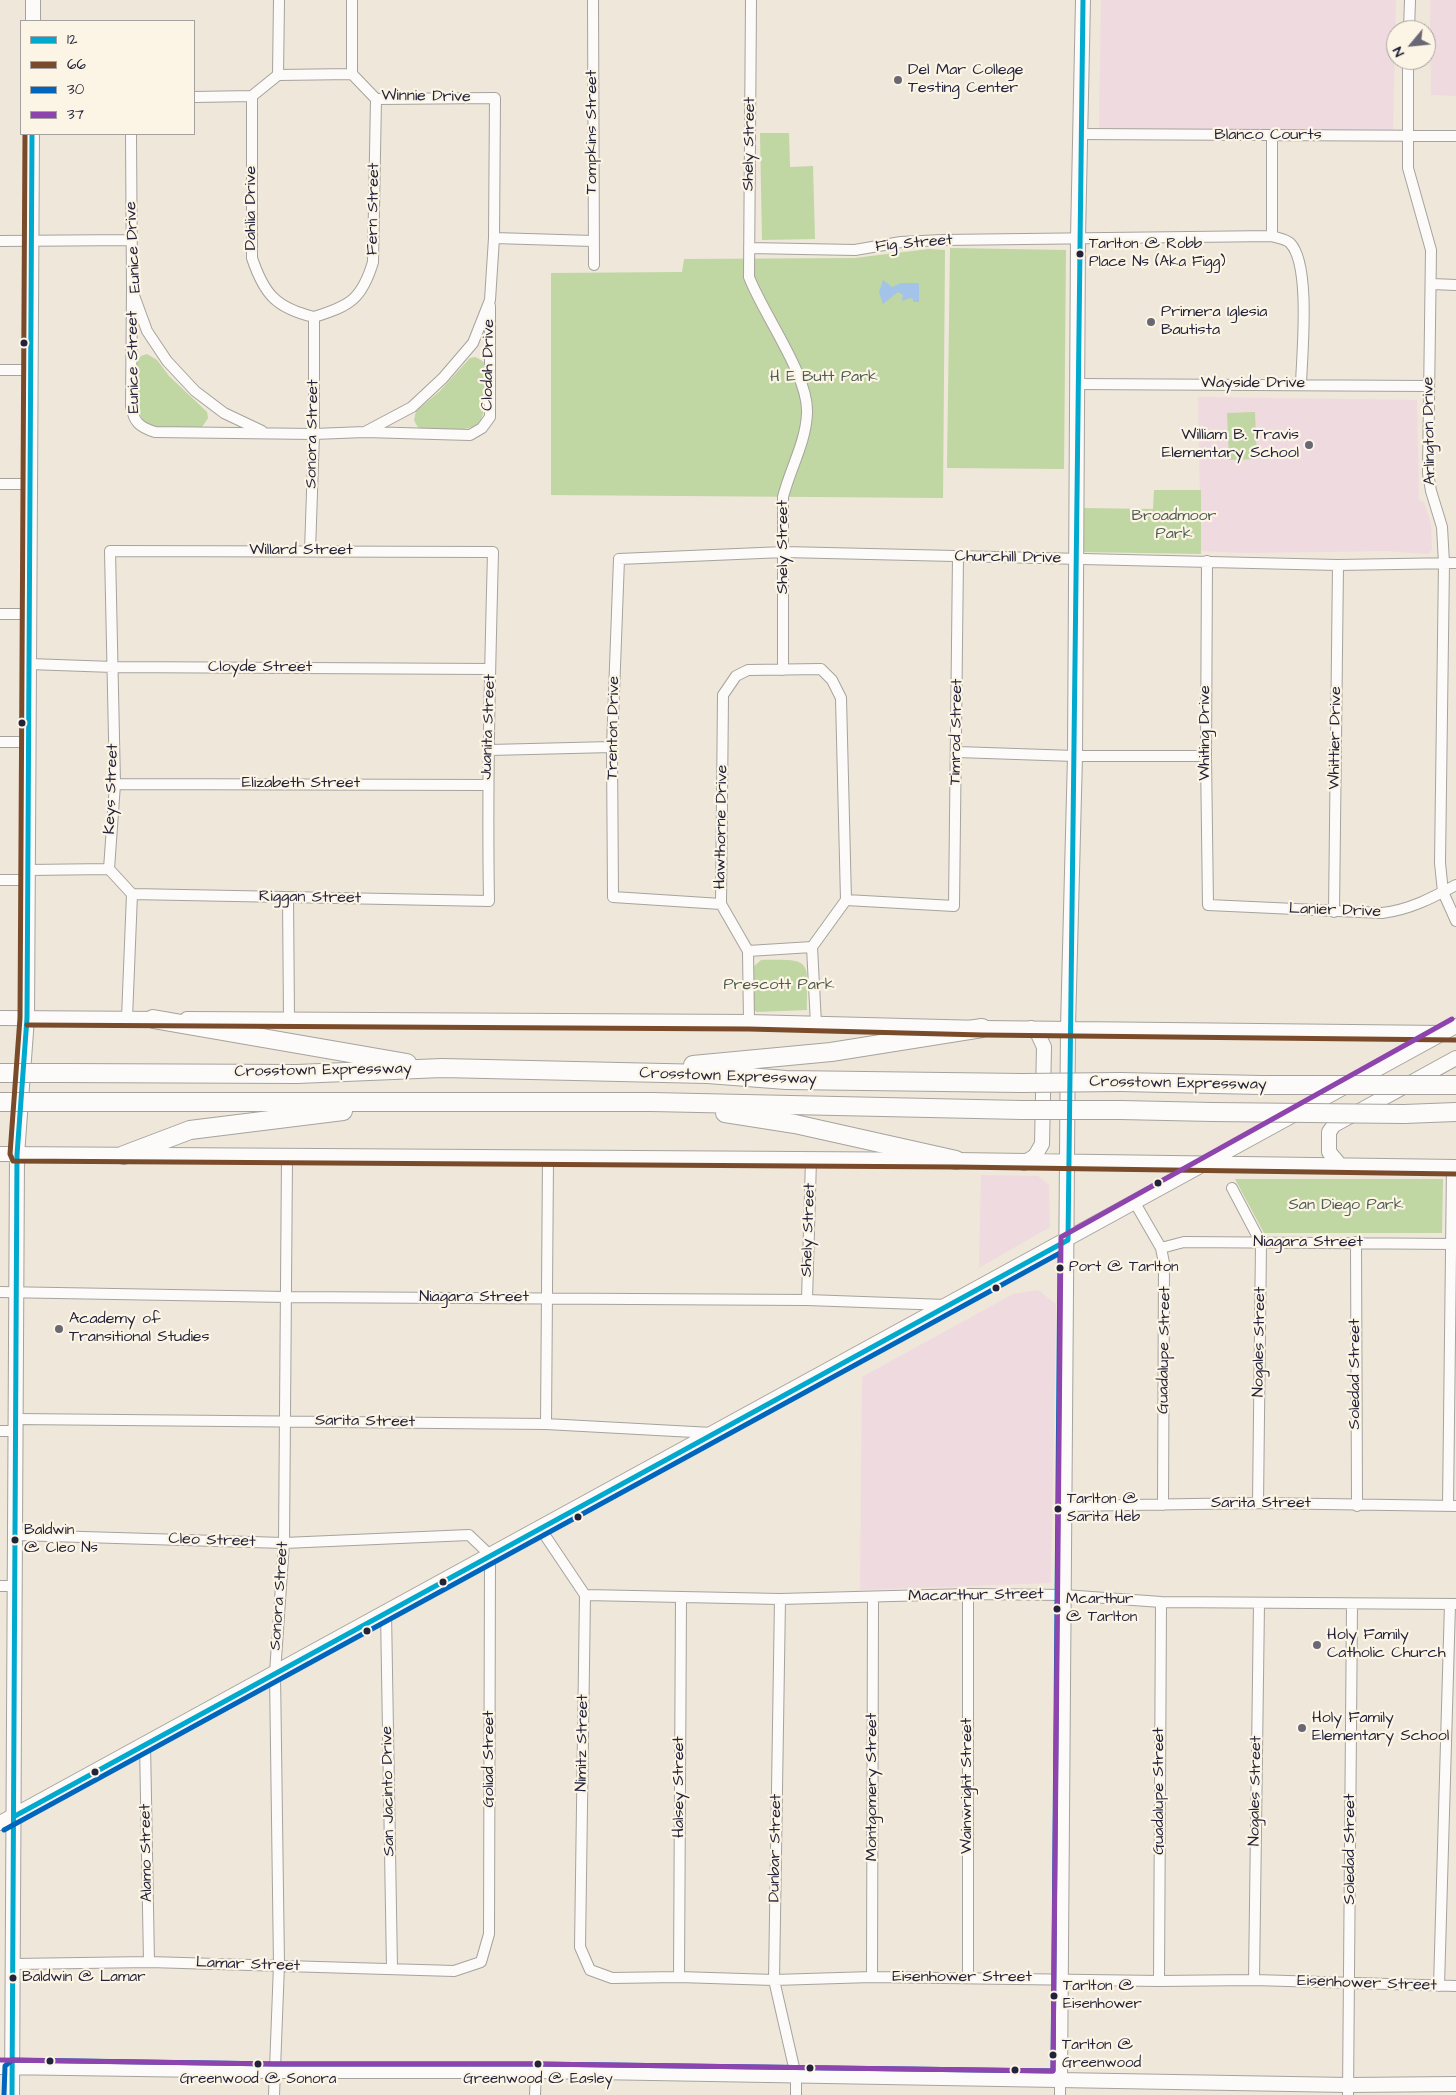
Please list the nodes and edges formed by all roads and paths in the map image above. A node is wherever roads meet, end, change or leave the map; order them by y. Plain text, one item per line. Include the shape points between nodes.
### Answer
1 (33, 0) edge
2 (279, 0) edge
3 (352, 0) edge
4 (593, 0) edge
5 (752, 0) edge
6 (1083, 0) edge
7 (1410, 0) edge
8 (33, 20) edge
9 (1409, 20) edge
10 (1408, 70) edge
11 (352, 74) junction
12 (278, 75) junction
13 (252, 96) junction
14 (195, 97) edge
15 (495, 98) joint
16 (376, 99) junction
17 (1080, 134) junction
18 (32, 135) edge
19 (131, 135) edge
20 (1407, 136) junction
21 (1456, 136) edge
22 (1272, 137) junction
23 (1272, 236) junction
24 (494, 238) junction
25 (1078, 238) junction
26 (132, 240) junction
27 (0, 241) edge
28 (593, 241) junction
29 (32, 242) junction
30 (749, 248) junction
31 (594, 265) dead end
32 (1432, 284) junction
33 (1456, 285) edge
34 (132, 290) junction
35 (490, 300) junction
36 (314, 317) junction
37 (0, 370) edge
38 (31, 370) junction
39 (1077, 384) junction
40 (1301, 384) junction
41 (1428, 386) junction
42 (265, 432) junction
43 (365, 432) junction
44 (314, 434) junction
45 (0, 484) edge
46 (30, 484) junction
47 (110, 551) joint
48 (310, 551) junction
49 (493, 552) joint
50 (784, 552) junction
51 (958, 557) junction
52 (619, 559) joint
53 (1076, 560) junction
54 (1207, 561) junction
55 (1444, 563) junction
56 (1456, 563) edge
57 (1338, 565) junction
58 (0, 614) edge
59 (30, 614) junction
60 (29, 664) junction
61 (113, 667) junction
62 (490, 669) junction
63 (783, 670) junction
64 (0, 742) edge
65 (28, 742) junction
66 (612, 748) junction
67 (490, 750) junction
68 (957, 752) junction
69 (1075, 756) junction
70 (1206, 756) junction
71 (115, 784) junction
72 (487, 785) junction
73 (109, 869) junction
74 (28, 875) junction
75 (0, 880) edge
76 (1456, 884) edge
77 (1443, 892) junction
78 (132, 894) junction
79 (288, 898) junction
80 (846, 900) junction
81 (489, 901) joint
82 (721, 904) junction
83 (1208, 905) joint
84 (1334, 912) junction
85 (1456, 921) edge
86 (812, 947) junction
87 (748, 951) junction
88 (0, 1018) edge
89 (27, 1018) junction
90 (127, 1018) junction
91 (153, 1019) junction
92 (289, 1019) junction
93 (749, 1022) junction
94 (816, 1024) junction
95 (1456, 1026) edge
96 (1068, 1027) junction
97 (982, 1028) junction
98 (1030, 1028) junction
99 (1450, 1033) edge
100 (1456, 1058) edge
101 (442, 1068) junction
102 (614, 1072) junction
103 (0, 1073) edge
104 (1456, 1085) edge
105 (421, 1101) junction
106 (0, 1102) edge
107 (660, 1103) junction
108 (1456, 1112) edge
109 (0, 1154) edge
110 (124, 1154) junction
111 (17, 1155) junction
112 (287, 1157) junction
113 (548, 1158) junction
114 (811, 1160) junction
115 (956, 1160) junction
116 (1024, 1163) junction
117 (1068, 1163) junction
118 (1205, 1164) junction
119 (1340, 1165) junction
120 (1454, 1167) edge
121 (1232, 1188) dead end
122 (1136, 1203) junction
123 (1068, 1240) junction
124 (1356, 1242) junction
125 (1261, 1243) junction
126 (1455, 1244) edge
127 (1161, 1248) junction
128 (0, 1292) edge
129 (17, 1292) junction
130 (286, 1297) junction
131 (546, 1298) junction
132 (807, 1300) junction
133 (948, 1305) junction
134 (286, 1421) junction
135 (546, 1424) junction
136 (16, 1425) junction
137 (0, 1431) edge
138 (713, 1433) junction
139 (1258, 1503) junction
140 (1163, 1505) junction
141 (1065, 1506) junction
142 (1357, 1506) junction
143 (1452, 1506) edge
144 (540, 1528) junction
145 (16, 1534) junction
146 (284, 1543) junction
147 (490, 1555) junction
148 (0, 1586) edge
149 (16, 1586) junction
150 (968, 1594) junction
151 (585, 1595) junction
152 (1064, 1595) junction
153 (681, 1597) junction
154 (780, 1598) junction
155 (873, 1598) junction
156 (1161, 1602) junction
157 (1259, 1603) junction
158 (1352, 1604) junction
159 (1453, 1604) edge
160 (386, 1612) junction
161 (275, 1673) junction
162 (145, 1744) junction
163 (15, 1816) junction
164 (0, 1823) edge
165 (150, 1962) junction
166 (481, 1962) joint
167 (14, 1964) junction
168 (278, 1965) junction
169 (392, 1970) junction
170 (590, 1970) joint
171 (679, 1977) junction
172 (872, 1977) junction
173 (968, 1978) junction
174 (1061, 1978) junction
175 (774, 1980) junction
176 (1254, 1980) junction
177 (1159, 1981) junction
178 (1350, 1984) junction
179 (1439, 1986) junction
180 (1456, 1986) edge
181 (6, 2067) edge
182 (275, 2071) junction
183 (536, 2071) junction
184 (796, 2076) junction
185 (1060, 2079) junction
186 (1456, 2084) edge
187 (1348, 2090) edge
188 (12, 2095) edge
189 (274, 2095) edge
190 (535, 2095) edge
191 (796, 2095) edge
192 (1060, 2095) edge

1 - 8 main road
2 - 12 street
3 - 11 street
4 - 28 street, Tompkins Street
5 - 30 street, Shely Street
6 - 17 main road
7 - 9 street
10 - 20 street, Arlington Drive
11 - 12 street
11 - 16 street, Winnie Drive
12 - 13 street
13 - 14 street
13 - 36 street, Dahlia Drive via 252,258 259,281 274,300 294,313
15 - 16 street, Winnie Drive
15 - 24 street, Clodah Drive
16 - 36 street, Fern Street via 373,262 366,285 352,301 335,311
17 - 22 street, Blanco Courts
17 - 25 main road
18 - 29 main road
19 - 26 street, Eunice Drive
20 - 21 street, Blanco Courts
20 - 22 street, Blanco Courts
20 - 32 street, Arlington Drive via 1408,168 1431,250
22 - 23 street
23 - 25 street, Fig Street
23 - 40 street via 1288,242 1297,254 1303,274
24 - 28 street
24 - 35 street, Clodah Drive
25 - 30 street, Fig Street via 901,242 855,250
25 - 39 main road
26 - 29 street
26 - 34 street, Eunice Drive
27 - 29 street
28 - 31 street, Tompkins Street
29 - 38 main road
30 - 50 street, Shely Street via 748,277 803,388 807,411 803,436 782,496
32 - 33 street
32 - 41 street, Arlington Drive
34 - 42 street, Eunice Drive via 147,331 167,361 195,391 224,413
34 - 42 street, Eunice Street via 131,406 134,421 155,432
35 - 43 street, Clodah Drive via 472,343 443,378 412,407
35 - 43 street, Clodah Drive via 490,417 482,428 470,435
36 - 44 street, Sonora Street
37 - 38 street
38 - 46 main road
39 - 40 street, Wayside Drive
39 - 53 main road
40 - 41 street, Wayside Drive
41 - 55 street, Arlington Drive via 1428,473 1442,527
42 - 44 street, Eunice Drive
43 - 44 street, Clodah Drive
44 - 48 street, Sonora Street
45 - 46 street
46 - 59 main road
47 - 48 street, Willard Street
47 - 61 street, Keys Street
48 - 49 street, Willard Street
49 - 62 street, Juanita Street
50 - 51 street, Churchill Drive
50 - 52 street, Churchill Drive
50 - 63 street, Shely Street
51 - 53 street, Churchill Drive
51 - 68 street, Timrod Street
52 - 66 street, Trenton Drive
53 - 54 street, Churchill Drive
53 - 69 main road
54 - 57 street, Churchill Drive
54 - 70 street, Whiting Drive
55 - 56 street, Churchill Drive
55 - 57 street, Churchill Drive
55 - 77 street, Arlington Drive via 1440,863
57 - 84 street, Whittier Drive
58 - 59 street
59 - 60 main road
60 - 61 street, Cloyde Street
60 - 65 main road
61 - 62 street, Cloyde Street
61 - 71 street, Keys Street
62 - 67 street, Juanita Street
63 - 80 street via 821,669 832,680 841,698
63 - 82 street, Hawthorne Drive via 748,670 736,676 724,695
64 - 65 street
65 - 74 main road
66 - 67 street
66 - 82 street, Trenton Drive via 613,897
67 - 72 street, Juanita Street
68 - 69 street
68 - 80 street, Timrod Street via 954,906
69 - 70 street
69 - 96 main road
70 - 83 street, Whiting Drive
71 - 72 street, Elizabeth Street
71 - 73 street, Keys Street
72 - 81 street, Juanita Street
73 - 74 street
73 - 78 street
74 - 75 street
74 - 89 main road
76 - 77 street, Lanier Drive
77 - 84 street, Lanier Drive via 1400,911
77 - 85 street, Arlington Drive
78 - 79 street, Riggan Street
78 - 90 street
79 - 81 street, Riggan Street
79 - 92 street
80 - 86 street
82 - 87 street, Hawthorne Drive
83 - 84 street, Lanier Drive
86 - 87 street
86 - 94 street
87 - 93 street, Hawthorne Drive
88 - 89 main road
89 - 90 main road
89 - 111 main road
90 - 91 main road
91 - 92 main road
91 - 101 highway
92 - 93 main road
93 - 94 main road
94 - 97 main road
95 - 99 main road
96 - 98 main road
96 - 99 main road
96 - 117 main road
97 - 98 main road
97 - 102 highway via 831,1052
98 - 116 main road via 1038,1034 1044,1047 1042,1144 1035,1156
99 - 118 main road
100 - 119 main road via 1334,1125 1329,1132 1329,1152
101 - 102 highway, Crosstown Expressway
101 - 103 highway, Crosstown Expressway, bridge via 297,1074
102 - 104 highway, Crosstown Expressway, bridge via 786,1080 1022,1084
105 - 106 highway, Crosstown Expressway, bridge
105 - 107 highway, Crosstown Expressway
105 - 110 highway via 190,1130
107 - 108 highway, Crosstown Expressway, bridge via 1022,1110
107 - 115 highway via 795,1124
109 - 111 main road
110 - 111 main road
110 - 112 main road
111 - 129 main road
112 - 113 main road
112 - 130 street, Sonora Street
113 - 114 main road
113 - 131 street
114 - 115 main road
114 - 132 street, Shely Street
115 - 116 main road
116 - 117 main road
117 - 118 main road
117 - 123 main road
118 - 119 main road
118 - 122 main road
119 - 120 main road
120 - 126 street
121 - 125 street, Nogales Street
122 - 123 main road
122 - 127 street, Guadalupe Street
123 - 133 main road
123 - 141 main road
124 - 125 street, Niagara Street
124 - 126 street, Niagara Street
124 - 142 street, Soledad Street
125 - 127 street, Niagara Street via 1184,1242
125 - 139 street, Nogales Street
126 - 143 street
127 - 140 street, Guadalupe Street via 1166,1281
128 - 129 street, Niagara Street
129 - 130 street, Niagara Street
129 - 136 main road
130 - 131 street, Niagara Street
130 - 134 street, Sonora Street
131 - 132 street, Niagara Street
131 - 135 street
132 - 133 street, Niagara Street
133 - 138 main road
134 - 135 street, Sarita Street
134 - 136 street, Sarita Street
134 - 146 street, Sonora Street
135 - 138 street, Sarita Street
136 - 137 street, Sarita Street
136 - 145 main road
138 - 144 main road
139 - 140 street, Sarita Street
139 - 142 street, Sarita Street
140 - 141 street, Sarita Street
141 - 152 main road
142 - 143 street, Sarita Street
144 - 147 main road
144 - 151 street
145 - 146 street, Cleo Street
145 - 149 main road
146 - 147 street, Cleo Street via 470,1535
146 - 161 street, Sonora Street
147 - 160 main road
147 - 166 street, Goliad Street via 489,1934
148 - 149 street
149 - 163 main road
150 - 152 street, Macarthur Street
150 - 155 street, Macarthur Street
150 - 173 street, Wainwright Street
151 - 153 street, Macarthur Street
151 - 170 street, Nimitz Street via 580,1946
152 - 156 street, Macarthur Street
152 - 174 main road
153 - 154 street, Macarthur Street
153 - 171 street, Halsey Street
154 - 155 street, Macarthur Street
154 - 175 street, Dunbar Street
155 - 172 street, Montgomery Street
156 - 157 street, Macarthur Street
156 - 177 street, Guadalupe Street
157 - 158 street, Macarthur Street
157 - 176 street, Nogales Street
158 - 159 street, Macarthur Street
158 - 178 street, Soledad Street
159 - 179 street
160 - 161 main road
160 - 169 street, San Jacinto Drive
161 - 162 main road
161 - 168 street, Sonora Street
162 - 163 main road
162 - 165 street, Alamo Street
163 - 164 main road
163 - 167 main road
165 - 167 street, Lamar Street
165 - 168 street, Lamar Street
166 - 169 street, Lamar Street via 454,1970
167 - 181 main road
168 - 169 street, Lamar Street
168 - 182 street, Sonora Street
170 - 171 street, Eisenhower Street via 612,1978
171 - 175 street, Eisenhower Street
172 - 173 street, Eisenhower Street
172 - 175 street, Eisenhower Street
173 - 174 street, Eisenhower Street
174 - 177 street, Eisenhower Street
174 - 185 main road
175 - 184 street, Dunbar Street
176 - 177 street, Eisenhower Street
176 - 178 street, Eisenhower Street
178 - 179 street, Eisenhower Street
178 - 187 street, Soledad Street
179 - 180 street, Eisenhower Street
181 - 182 main road
181 - 188 main road
182 - 183 main road
182 - 189 street, Sonora Street
183 - 184 main road
183 - 190 street
184 - 185 main road
184 - 191 street, Dunbar Street
185 - 187 main road
185 - 192 street
186 - 187 main road

